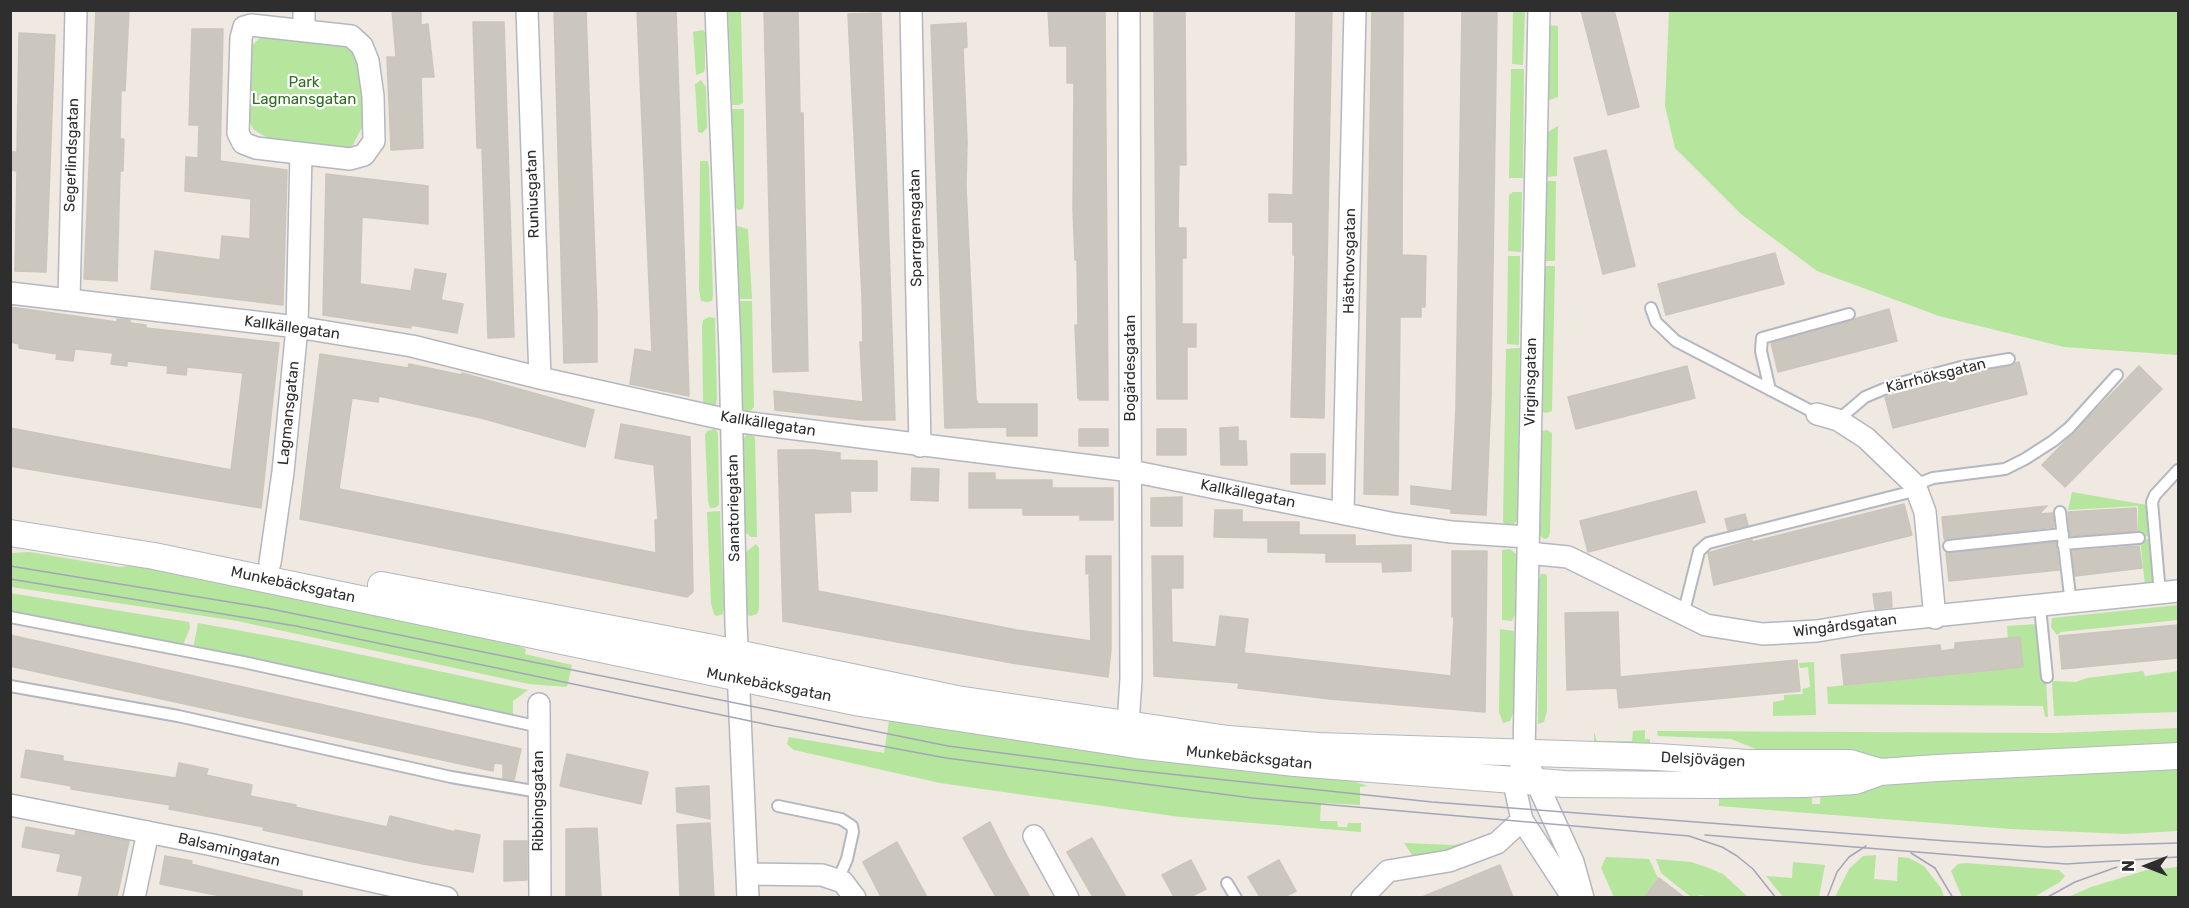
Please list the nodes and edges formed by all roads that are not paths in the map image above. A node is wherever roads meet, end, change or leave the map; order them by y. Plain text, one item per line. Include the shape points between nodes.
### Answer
1 (76, 10) edge
2 (527, 10) edge
3 (716, 10) edge
4 (911, 10) edge
5 (1129, 10) edge
6 (1355, 10) edge
7 (1539, 10) edge
8 (304, 20) edge
9 (301, 154) junction
10 (10, 293) edge
11 (69, 299) junction
12 (1651, 308) dead end
13 (1849, 314) dead end
14 (297, 327) junction
15 (2009, 359) dead end
16 (2117, 375) dead end
17 (540, 378) junction
18 (1770, 390) junction
19 (1817, 414) joint
20 (733, 420) junction
21 (1838, 420) junction
22 (920, 446) junction
23 (2178, 470) edge
24 (1131, 471) junction
25 (1916, 488) junction
26 (1343, 512) junction
27 (2060, 512) dead end
28 (10, 516) edge
29 (10, 533) edge
30 (2139, 538) dead end
31 (2063, 539) junction
32 (62, 541) junction
33 (1528, 545) junction
34 (10, 546) edge
35 (1949, 546) dead end
36 (270, 563) junction
37 (2169, 593) edge
38 (2071, 604) junction
39 (2040, 607) junction
40 (1683, 615) junction
41 (10, 617) edge
42 (1935, 618) junction
43 (737, 653) junction
44 (2047, 677) dead end
45 (739, 679) junction
46 (10, 686) edge
47 (539, 704) dead end
48 (1128, 726) junction
49 (540, 728) junction
50 (1524, 753) junction
51 (2178, 756) edge
52 (1880, 772) junction
53 (1526, 781) junction
54 (1565, 784) junction
55 (539, 792) junction
56 (10, 805) edge
57 (778, 806) dead end
58 (1548, 810) junction
59 (1522, 820) junction
60 (148, 832) junction
61 (1034, 836) dead end
62 (747, 874) junction
63 (838, 880) junction
64 (1227, 883) dead end
65 (134, 897) edge
66 (447, 897) edge
67 (540, 897) edge
68 (748, 897) edge
69 (855, 897) edge
70 (1068, 897) edge
71 (1236, 897) edge
72 (1362, 897) edge
73 (1573, 897) edge
74 (1583, 897) edge

1 - 11 street, Segerlindsgatan
2 - 17 street, Runiusgatan
3 - 20 street, Sanatoriegatan
4 - 22 street, Sparrgrensgatan
5 - 24 street, Bogärdesgatan
6 - 26 street, Hästhovsgatan
7 - 33 street, Virginsgatan
8 - 9 street via 244,27 238,133 243,142 256,148
8 - 9 street via 351,36 362,46 373,96 374,141 364,155 350,159
9 - 14 street, Lagmansgatan
10 - 11 street, Kallkällegatan
11 - 14 street, Kallkällegatan
12 - 18 lane via 1656,322 1676,341
13 - 18 lane via 1762,338
14 - 17 street, Kallkällegatan via 412,346
14 - 36 street, Lagmansgatan
15 - 21 lane, Kärrhöksgatan via 1961,367 1878,390
16 - 25 lane via 2069,428 2025,459 2005,469 1933,478
17 - 20 street, Kallkällegatan
18 - 19 lane
19 - 21 street
20 - 22 street, Kallkällegatan
20 - 43 street, Sanatoriegatan
21 - 25 street via 1866,438
22 - 24 street, Kallkällegatan
23 - 37 lane via 2152,502
24 - 26 street, Kallkällegatan
24 - 48 street, Bogärdesgatan
25 - 40 lane via 1708,543 1698,551
25 - 42 street via 1925,512
26 - 33 street, Kallkällegatan
27 - 31 lane
28 - 36 street, Munkebäcksgatan
29 - 32 street, Munkebäcksgatan
30 - 31 lane
31 - 35 lane
31 - 38 lane
32 - 34 street
32 - 45 street, Munkebäcksgatan via 210,567
33 - 40 street, Wingårdsgatan via 1568,557
33 - 50 street, Virginsgatan
36 - 43 street, Munkebäcksgatan
37 - 38 street, Wingårdsgatan
38 - 39 street, Wingårdsgatan
39 - 42 street, Wingårdsgatan
39 - 44 lane
40 - 42 street, Wingårdsgatan via 1721,628 1763,634
41 - 49 lane via 243,662
43 - 45 street, Sanatoriegatan
43 - 48 street, Munkebäcksgatan via 957,699
45 - 53 street, Munkebäcksgatan via 860,703 1136,745 1317,765
45 - 62 street, Sanatoriegatan
46 - 55 lane via 178,716 451,777
47 - 49 street, Ribbingsgatan
48 - 50 street, Munkebäcksgatan via 1317,746
49 - 55 street, Ribbingsgatan
50 - 52 street, Delsjövägen via 1748,763 1850,763
50 - 53 street
51 - 52 street, Delsjövägen
52 - 54 street, Delsjövägen via 1855,780 1805,784
53 - 54 street, Delsjövägen
53 - 58 street
53 - 59 street via 1518,808
54 - 58 street
55 - 67 street, Ribbingsgatan
56 - 60 street, Balsamingatan
57 - 63 lane via 841,819 852,826 849,850
58 - 74 street via 1573,862
59 - 72 street via 1497,843 1449,861 1388,871
59 - 73 street
60 - 65 street
60 - 66 street, Balsamingatan
61 - 70 street
62 - 63 street via 822,875
62 - 68 street, Sanatoriegatan
63 - 69 street
64 - 71 lane

